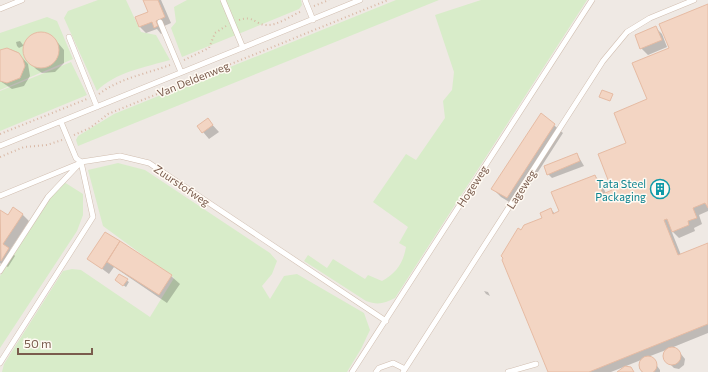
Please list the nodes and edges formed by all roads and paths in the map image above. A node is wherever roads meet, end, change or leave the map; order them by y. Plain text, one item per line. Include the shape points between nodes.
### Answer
1 (22, 0) edge
2 (223, 0) edge
3 (305, 0) edge
4 (329, 0) edge
5 (360, 0) edge
6 (388, 0) edge
7 (592, 0) edge
8 (694, 0) edge
9 (0, 9) edge
10 (309, 9) junction
11 (313, 20) junction
12 (160, 22) dead end
13 (232, 23) junction
14 (69, 37) dead end
15 (242, 48) junction
16 (177, 63) junction
17 (181, 72) junction
18 (92, 97) junction
19 (96, 107) junction
20 (61, 122) junction
21 (0, 134) edge
22 (68, 138) junction
23 (0, 146) edge
24 (0, 157) edge
25 (81, 162) junction
26 (0, 196) edge
27 (0, 271) edge
28 (386, 321) junction
29 (0, 363) edge
30 (536, 364) dead end
31 (404, 371) edge
32 (352, 372) edge
33 (376, 372) edge
34 (508, 372) edge

1 - 9 lane
2 - 13 lane
3 - 10 lane
4 - 10 path, Van Deldenweg
5 - 11 lane, Van Deldenweg
6 - 22 path, Van Deldenweg via 108,114 90,128
7 - 28 lane, Hogeweg
8 - 31 lane, Lageweg via 650,18 627,32 603,62
10 - 11 lane
10 - 13 path, Van Deldenweg via 266,25 250,18
11 - 15 lane, Van Deldenweg
12 - 16 lane
13 - 15 lane
13 - 16 path, Van Deldenweg via 218,30 209,48
14 - 18 lane
15 - 17 lane, Van Deldenweg
16 - 17 lane
16 - 18 path, Van Deldenweg via 146,72
17 - 19 lane, Van Deldenweg
18 - 19 lane
18 - 21 path, Van Deldenweg
19 - 20 lane, Van Deldenweg
20 - 22 lane
20 - 23 lane, Van Deldenweg
22 - 24 path, Van Deldenweg via 47,145 24,147
22 - 25 lane via 76,158
25 - 26 lane, Zuurstofweg
25 - 27 lane via 48,197
25 - 28 lane, Zuurstofweg via 120,156 149,163
25 - 29 lane via 94,217
28 - 32 lane, Hogeweg
30 - 34 lane
31 - 33 lane via 394,364 379,368

